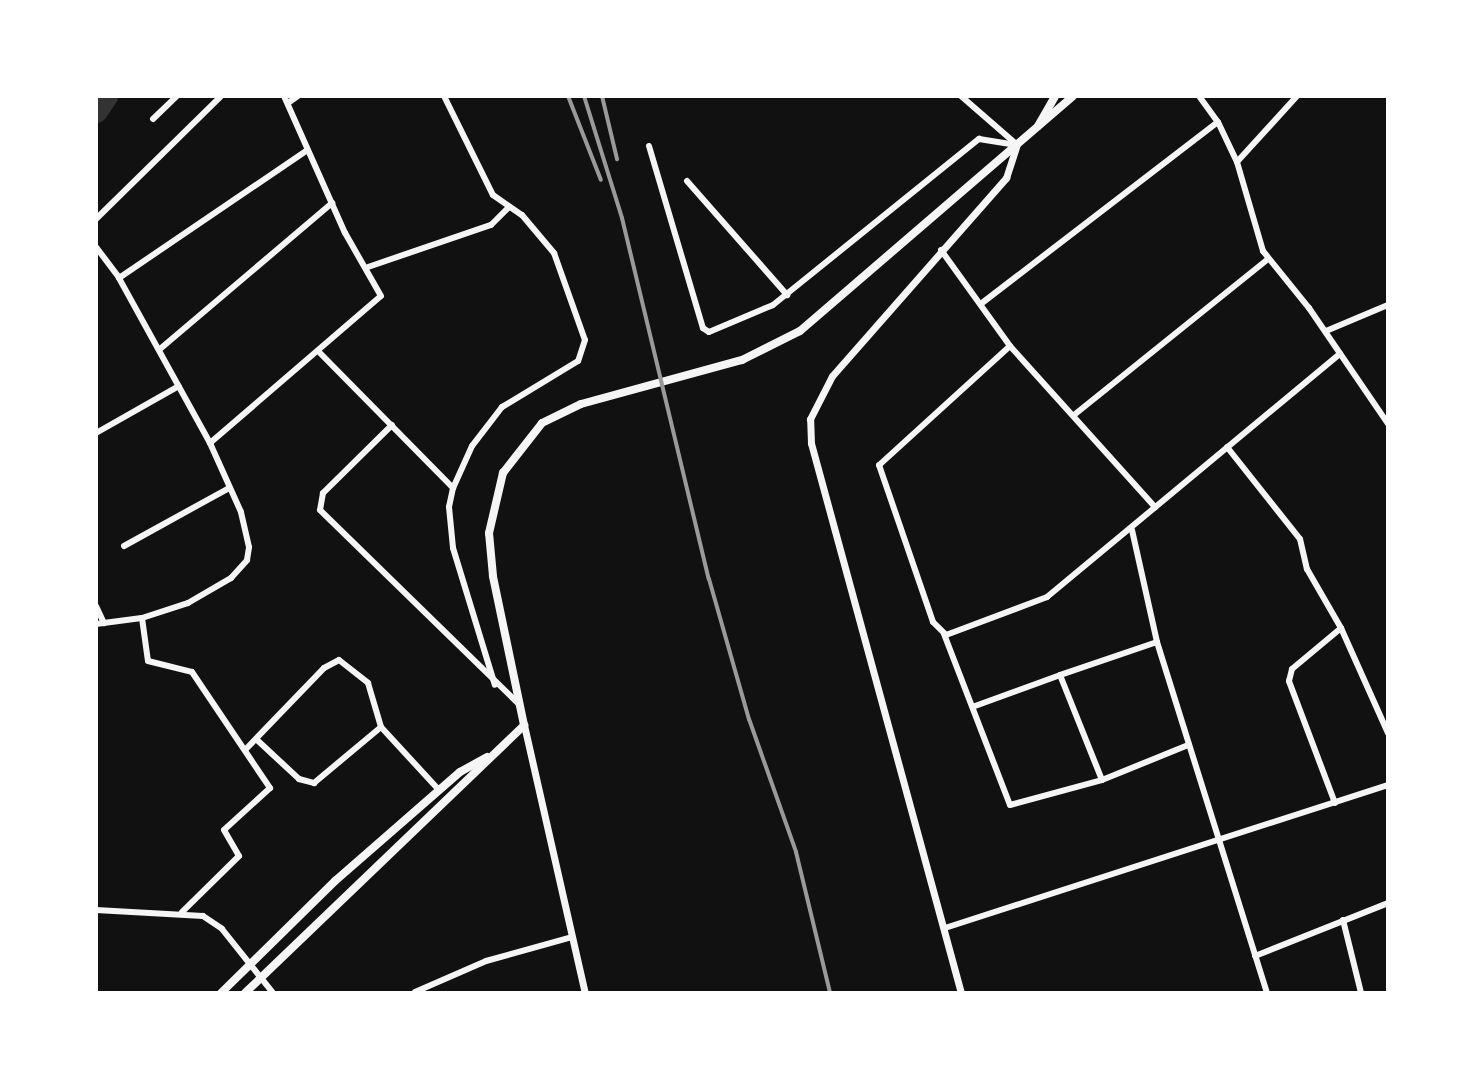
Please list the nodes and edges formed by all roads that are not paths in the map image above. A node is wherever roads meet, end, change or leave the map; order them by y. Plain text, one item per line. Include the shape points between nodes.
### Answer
1 (177, 96) edge
2 (221, 96) edge
3 (298, 96) edge
4 (444, 96) edge
5 (961, 96) edge
6 (1055, 96) edge
7 (1073, 96) edge
8 (1199, 96) edge
9 (1297, 96) edge
10 (286, 100) edge
11 (153, 119) dead end
12 (1218, 122) junction
13 (1037, 127) junction
14 (1017, 145) junction
15 (649, 146) dead end
16 (307, 150) junction
17 (1237, 162) junction
18 (687, 181) dead end
19 (332, 203) junction
20 (509, 207) junction
21 (96, 219) edge
22 (96, 247) edge
23 (941, 250) junction
24 (1268, 259) junction
25 (368, 267) junction
26 (119, 278) junction
27 (787, 295) junction
28 (982, 303) junction
29 (1388, 305) edge
30 (1326, 331) junction
31 (1010, 346) junction
32 (160, 349) junction
33 (319, 352) junction
34 (1340, 354) junction
35 (179, 386) junction
36 (1074, 415) junction
37 (1388, 424) edge
38 (392, 425) junction
39 (96, 433) edge
40 (210, 443) junction
41 (1227, 447) junction
42 (229, 488) junction
43 (453, 488) junction
44 (1155, 507) junction
45 (1132, 530) junction
46 (124, 546) dead end
47 (96, 606) edge
48 (142, 618) junction
49 (100, 624) edge
50 (1341, 628) junction
51 (944, 634) junction
52 (1157, 642) junction
53 (1060, 675) junction
54 (495, 685) junction
55 (520, 705) junction
56 (975, 706) junction
57 (524, 725) junction
58 (381, 727) junction
59 (1388, 733) edge
60 (256, 739) junction
61 (1188, 745) junction
62 (246, 749) junction
63 (491, 755) junction
64 (1102, 780) junction
65 (1388, 785) edge
66 (439, 790) junction
67 (1335, 803) junction
68 (1220, 843) junction
69 (1388, 903) edge
70 (96, 910) edge
71 (182, 912) junction
72 (1343, 920) junction
73 (945, 928) junction
74 (572, 937) junction
75 (1255, 956) junction
76 (249, 964) junction
77 (261, 977) junction
78 (415, 992) edge
79 (221, 993) edge
80 (245, 993) edge
81 (273, 993) edge
82 (585, 993) edge
83 (961, 993) edge
84 (1267, 993) edge
85 (1361, 993) edge

1 - 11 street
2 - 21 street
3 - 10 street
4 - 20 street via 493,195
5 - 14 street
6 - 13 main road
7 - 13 main road
8 - 12 street
9 - 17 street
10 - 16 street
12 - 17 street
12 - 28 street
13 - 14 main road
14 - 23 street via 1006,178
14 - 27 street via 985,137 972,143
14 - 55 main road via 800,331 742,360 581,404 542,423 526,440 503,473 489,533
15 - 27 street via 703,328 716,332
16 - 19 street
16 - 26 street
17 - 24 street
18 - 27 street
19 - 25 street
19 - 32 street
20 - 25 street via 491,225
20 - 43 street via 554,253 585,352 502,407 472,446
22 - 26 street
23 - 28 street
23 - 73 street via 832,376 809,430
24 - 30 street
24 - 36 street
25 - 33 street via 381,296
26 - 32 street
28 - 31 street
29 - 30 street
30 - 34 street
31 - 36 street
31 - 51 street via 879,465 933,622
32 - 35 street
33 - 38 street
33 - 40 street
34 - 37 street
34 - 41 street
35 - 39 street
35 - 40 street
36 - 44 street
38 - 43 street
38 - 54 street via 323,493 320,510
40 - 42 street
41 - 44 street
41 - 50 street via 1300,539 1307,569
42 - 46 street
42 - 48 street via 249,547 241,569 188,603
43 - 54 street via 453,548
44 - 45 street
45 - 51 street via 1047,597 955,635
45 - 52 street
47 - 49 street
48 - 49 street
48 - 62 street via 148,661 192,672
50 - 59 street
50 - 67 street via 1289,674
51 - 56 street
52 - 53 street
52 - 61 street
53 - 56 street
53 - 64 street
54 - 55 street
55 - 57 main road
56 - 64 street via 1010,805
57 - 63 main road
57 - 74 street
58 - 60 street via 314,783 299,779
58 - 60 street via 368,683 339,660 324,668
58 - 66 street
60 - 62 street
61 - 64 street
61 - 68 street
62 - 71 street via 270,788 224,830 239,856
63 - 66 main road
63 - 77 main road
65 - 67 street
66 - 76 main road
67 - 68 street
68 - 73 street
68 - 75 street
69 - 72 street
70 - 71 street
71 - 76 street via 212,921
72 - 75 street
72 - 85 street
73 - 83 street
74 - 78 street via 486,961
74 - 82 street
75 - 84 street
76 - 77 street
76 - 79 main road
77 - 80 main road
77 - 81 street

